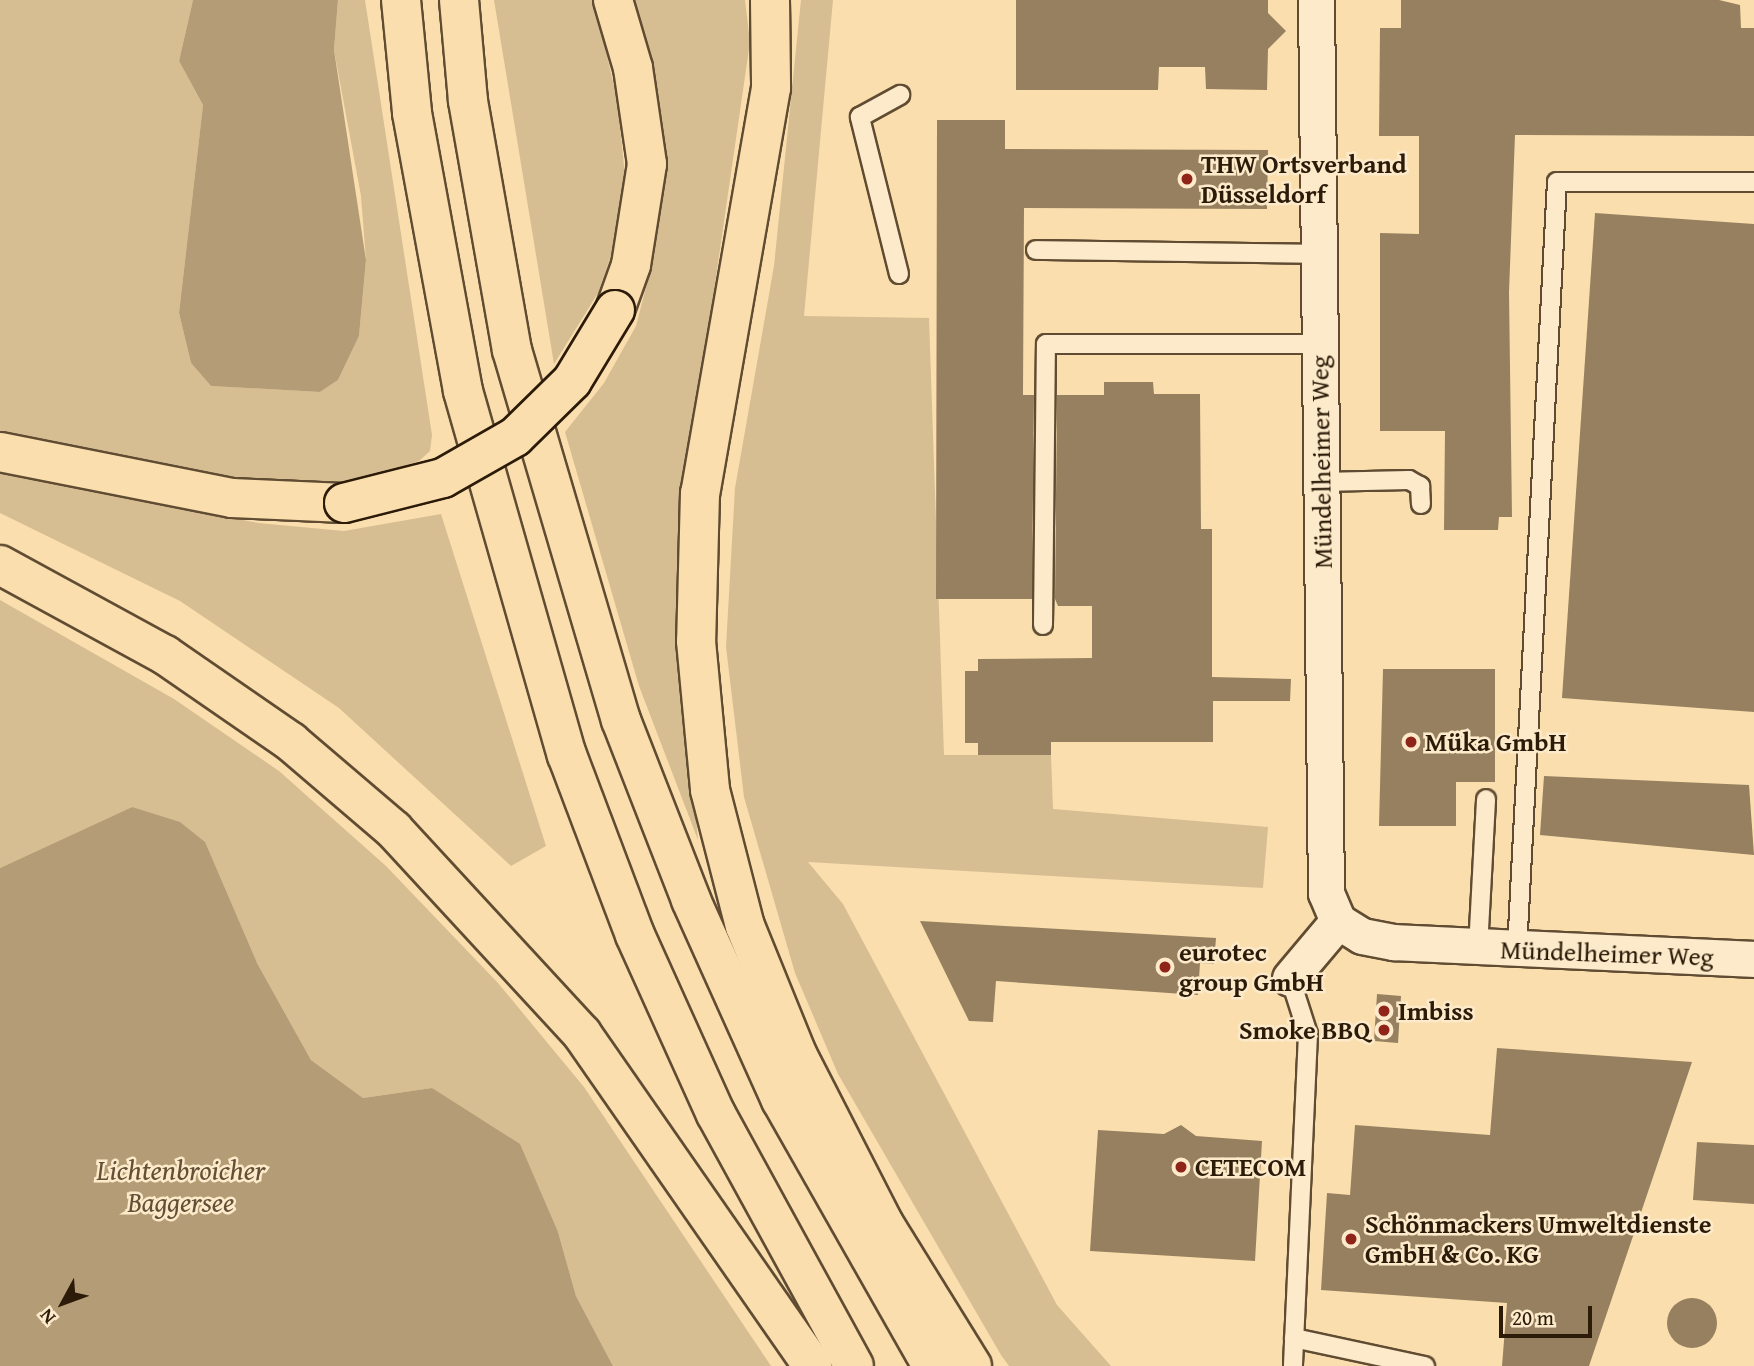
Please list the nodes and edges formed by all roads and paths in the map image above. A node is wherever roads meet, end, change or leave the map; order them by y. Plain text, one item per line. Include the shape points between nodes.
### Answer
1 (401, 0) edge
2 (459, 0) edge
3 (613, 0) edge
4 (770, 0) edge
5 (1316, 0) edge
6 (900, 95) dead end
7 (1754, 182) edge
8 (1036, 250) dead end
9 (1318, 254) junction
10 (899, 274) dead end
11 (1319, 344) junction
12 (0, 452) edge
13 (1321, 482) junction
14 (1421, 504) dead end
15 (0, 565) edge
16 (1043, 625) dead end
17 (1486, 799) dead end
18 (1338, 922) junction
19 (1478, 948) junction
20 (1517, 950) junction
21 (1754, 959) edge
22 (1290, 978) joint
23 (1294, 1338) junction
24 (813, 1366) edge
25 (854, 1366) edge
26 (932, 1366) edge
27 (972, 1366) edge
28 (1293, 1366) edge
29 (1425, 1366) edge

1 - 25 highway via 412,113 463,391 567,755 635,935 716,1114
2 - 26 highway via 468,101 512,350 621,720 691,900 781,1100
3 - 12 highway, bridge via 633,68 647,164 636,241 615,310 572,381 515,437 443,478 344,503 232,498
4 - 27 highway via 771,88 700,493 696,641 710,790 745,926 797,1054 884,1224
5 - 9 street, Mündelheimer Weg
6 - 10 lane via 860,117
7 - 20 lane via 1557,182
8 - 9 lane
9 - 11 street, Mündelheimer Weg
11 - 13 street, Mündelheimer Weg
11 - 16 lane via 1046,344
13 - 14 lane via 1409,480 1420,486
13 - 18 street, Mündelheimer Weg via 1326,893
15 - 24 highway via 165,655 291,742 394,830 582,1034
17 - 19 lane
18 - 19 street, Mündelheimer Weg via 1383,940
18 - 22 street
19 - 20 street, Mündelheimer Weg
20 - 21 street, Mündelheimer Weg
22 - 23 lane via 1308,1034
23 - 28 lane
23 - 29 lane

